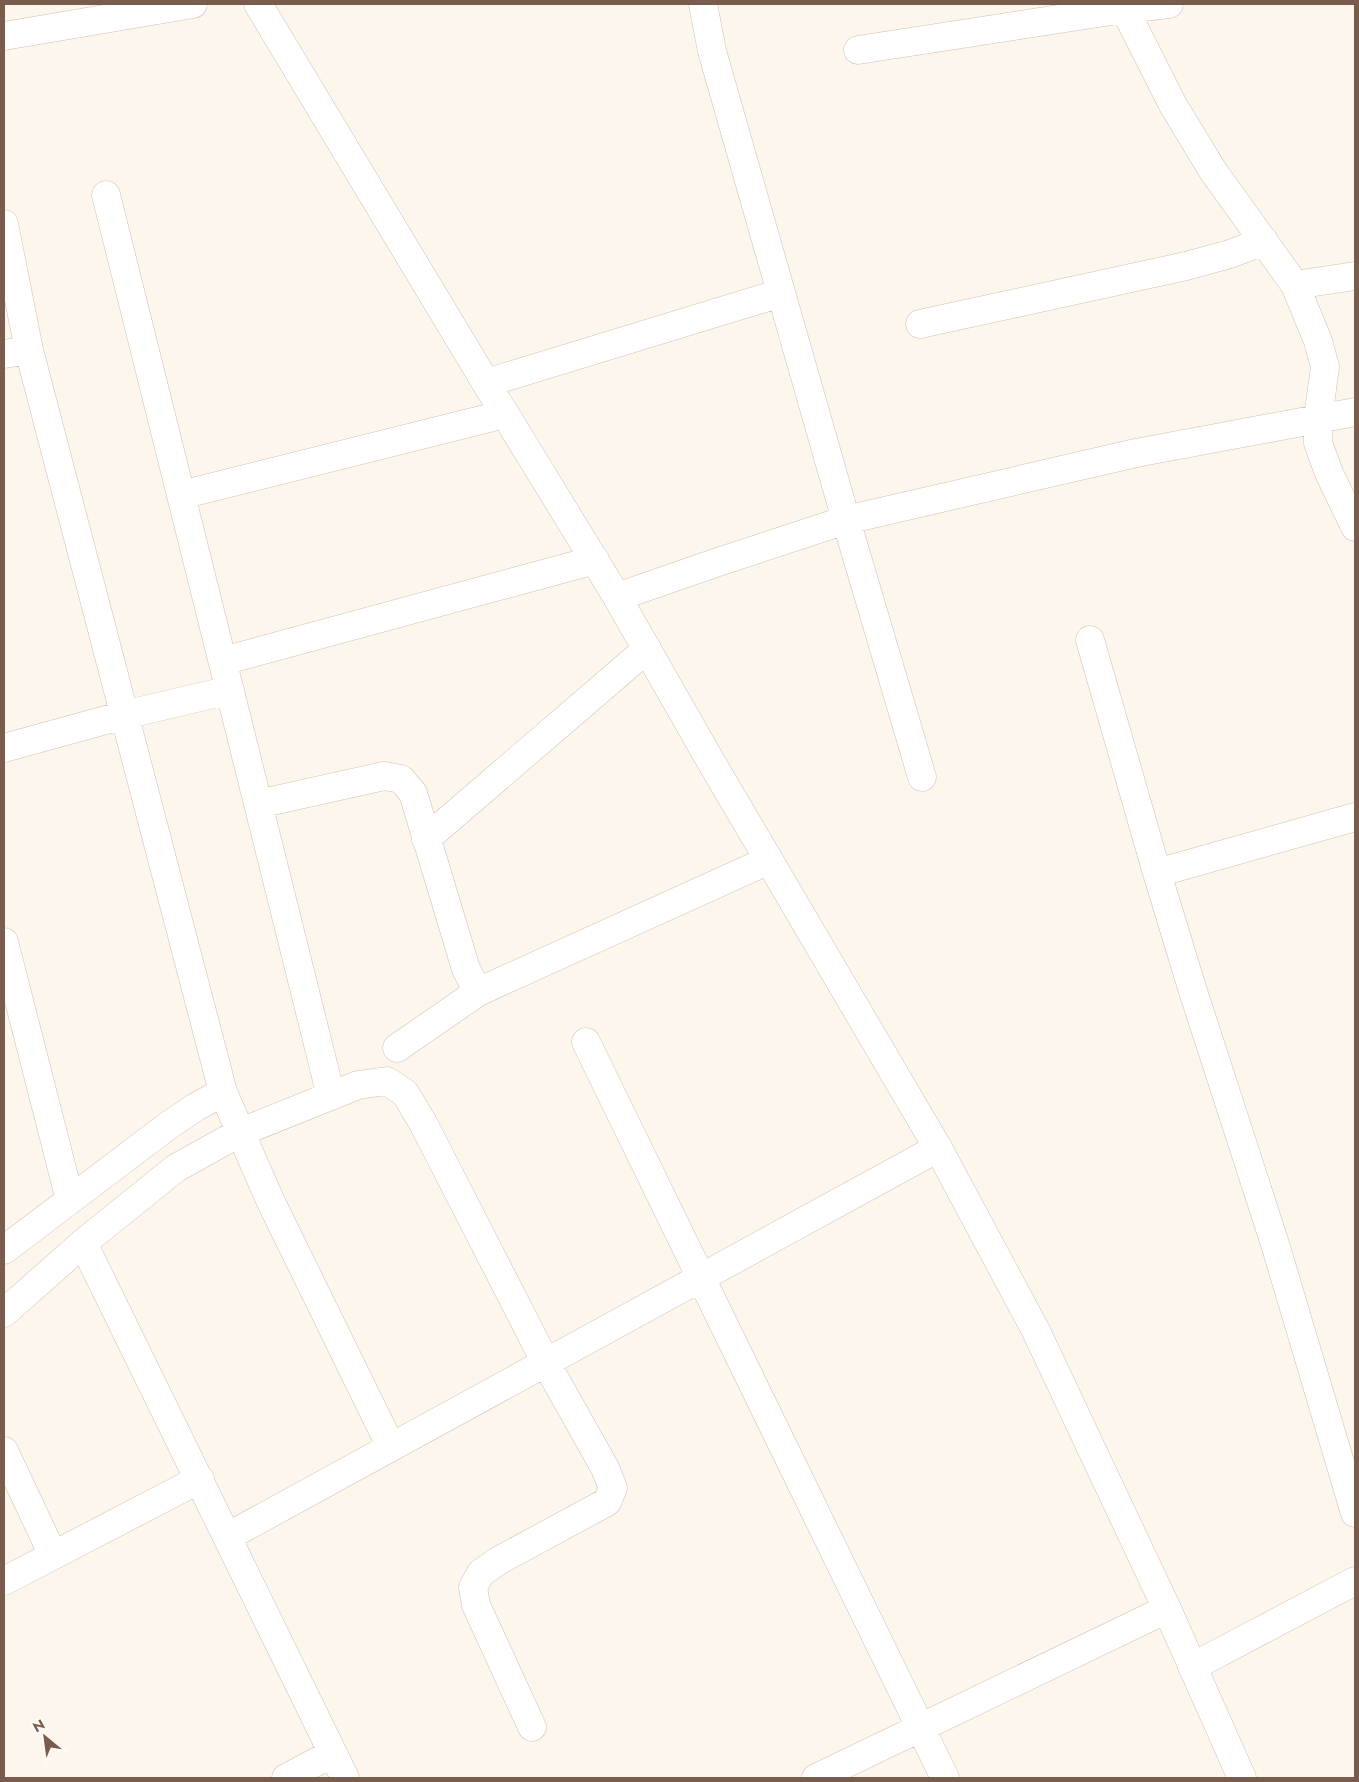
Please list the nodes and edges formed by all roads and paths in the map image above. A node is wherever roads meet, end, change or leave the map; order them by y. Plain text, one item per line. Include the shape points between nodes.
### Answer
1 (193, 4) edge
2 (258, 4) edge
3 (703, 4) edge
4 (1169, 4) edge
5 (1123, 6) edge
6 (4, 36) edge
7 (858, 50) dead end
8 (106, 195) dead end
9 (4, 224) edge
10 (1264, 241) junction
11 (1355, 276) edge
12 (1295, 285) junction
13 (781, 292) junction
14 (920, 324) dead end
15 (16, 352) edge
16 (486, 383) junction
17 (1355, 412) edge
18 (505, 414) junction
19 (1318, 418) junction
20 (181, 495) junction
21 (846, 520) junction
22 (1355, 527) edge
23 (595, 560) junction
24 (617, 597) junction
25 (1090, 640) dead end
26 (647, 649) junction
27 (223, 661) junction
28 (230, 690) junction
29 (124, 715) junction
30 (4, 748) edge
31 (922, 777) dead end
32 (258, 804) junction
33 (1355, 816) edge
34 (426, 839) junction
35 (768, 860) junction
36 (1157, 874) junction
37 (4, 942) edge
38 (478, 992) junction
39 (586, 1042) dead end
40 (397, 1048) dead end
41 (222, 1092) junction
42 (331, 1096) junction
43 (241, 1132) junction
44 (938, 1148) junction
45 (70, 1200) junction
46 (83, 1243) junction
47 (4, 1250) edge
48 (701, 1278) junction
49 (4, 1313) edge
50 (546, 1362) junction
51 (391, 1447) junction
52 (4, 1451) edge
53 (200, 1479) junction
54 (1355, 1513) edge
55 (227, 1537) junction
56 (53, 1555) junction
57 (4, 1580) edge
58 (1355, 1581) edge
59 (1167, 1609) junction
60 (1192, 1667) junction
61 (532, 1727) dead end
62 (920, 1728) junction
63 (333, 1753) junction
64 (286, 1778) edge
65 (345, 1778) edge
66 (816, 1778) edge
67 (945, 1778) edge
68 (1242, 1778) edge

1 - 6 street
2 - 16 street
3 - 13 street via 712,52
4 - 5 street
5 - 7 street
5 - 10 street via 1173,105 1214,171
8 - 20 street
9 - 15 street
10 - 12 street
10 - 14 street via 1186,266
11 - 12 street
12 - 19 street via 1325,366
13 - 16 street
13 - 21 street
15 - 29 street
16 - 18 street
17 - 19 street
18 - 20 street
18 - 23 street
19 - 21 street via 1136,453
19 - 22 street via 1318,443
20 - 27 street
21 - 24 street
21 - 31 street
23 - 24 street
23 - 27 street
24 - 26 street
25 - 36 street
26 - 34 street
26 - 35 street
27 - 28 street
28 - 29 street
28 - 32 street
29 - 30 street
29 - 41 street
32 - 34 street via 384,776 401,779 413,793
32 - 42 street
33 - 36 street
34 - 38 street via 466,969
35 - 38 street
35 - 44 street
36 - 54 street via 1275,1244
37 - 45 street
38 - 40 street
39 - 48 street
41 - 43 street
41 - 45 street via 169,1125
42 - 43 street
42 - 50 street via 358,1085 388,1081 405,1093
43 - 46 street via 176,1168
43 - 51 street via 270,1200
44 - 48 street
44 - 59 street via 1036,1331
45 - 47 street
46 - 49 street
46 - 53 street
48 - 50 street
48 - 62 street
50 - 51 street
50 - 61 street via 613,1488 607,1502 498,1561 481,1573 473,1587 476,1604
51 - 55 street
52 - 56 street
53 - 55 street
53 - 56 street
55 - 63 street
56 - 57 street
58 - 60 street
59 - 60 street
59 - 62 street
60 - 68 street
62 - 66 street
62 - 67 street
63 - 64 street
63 - 65 street

